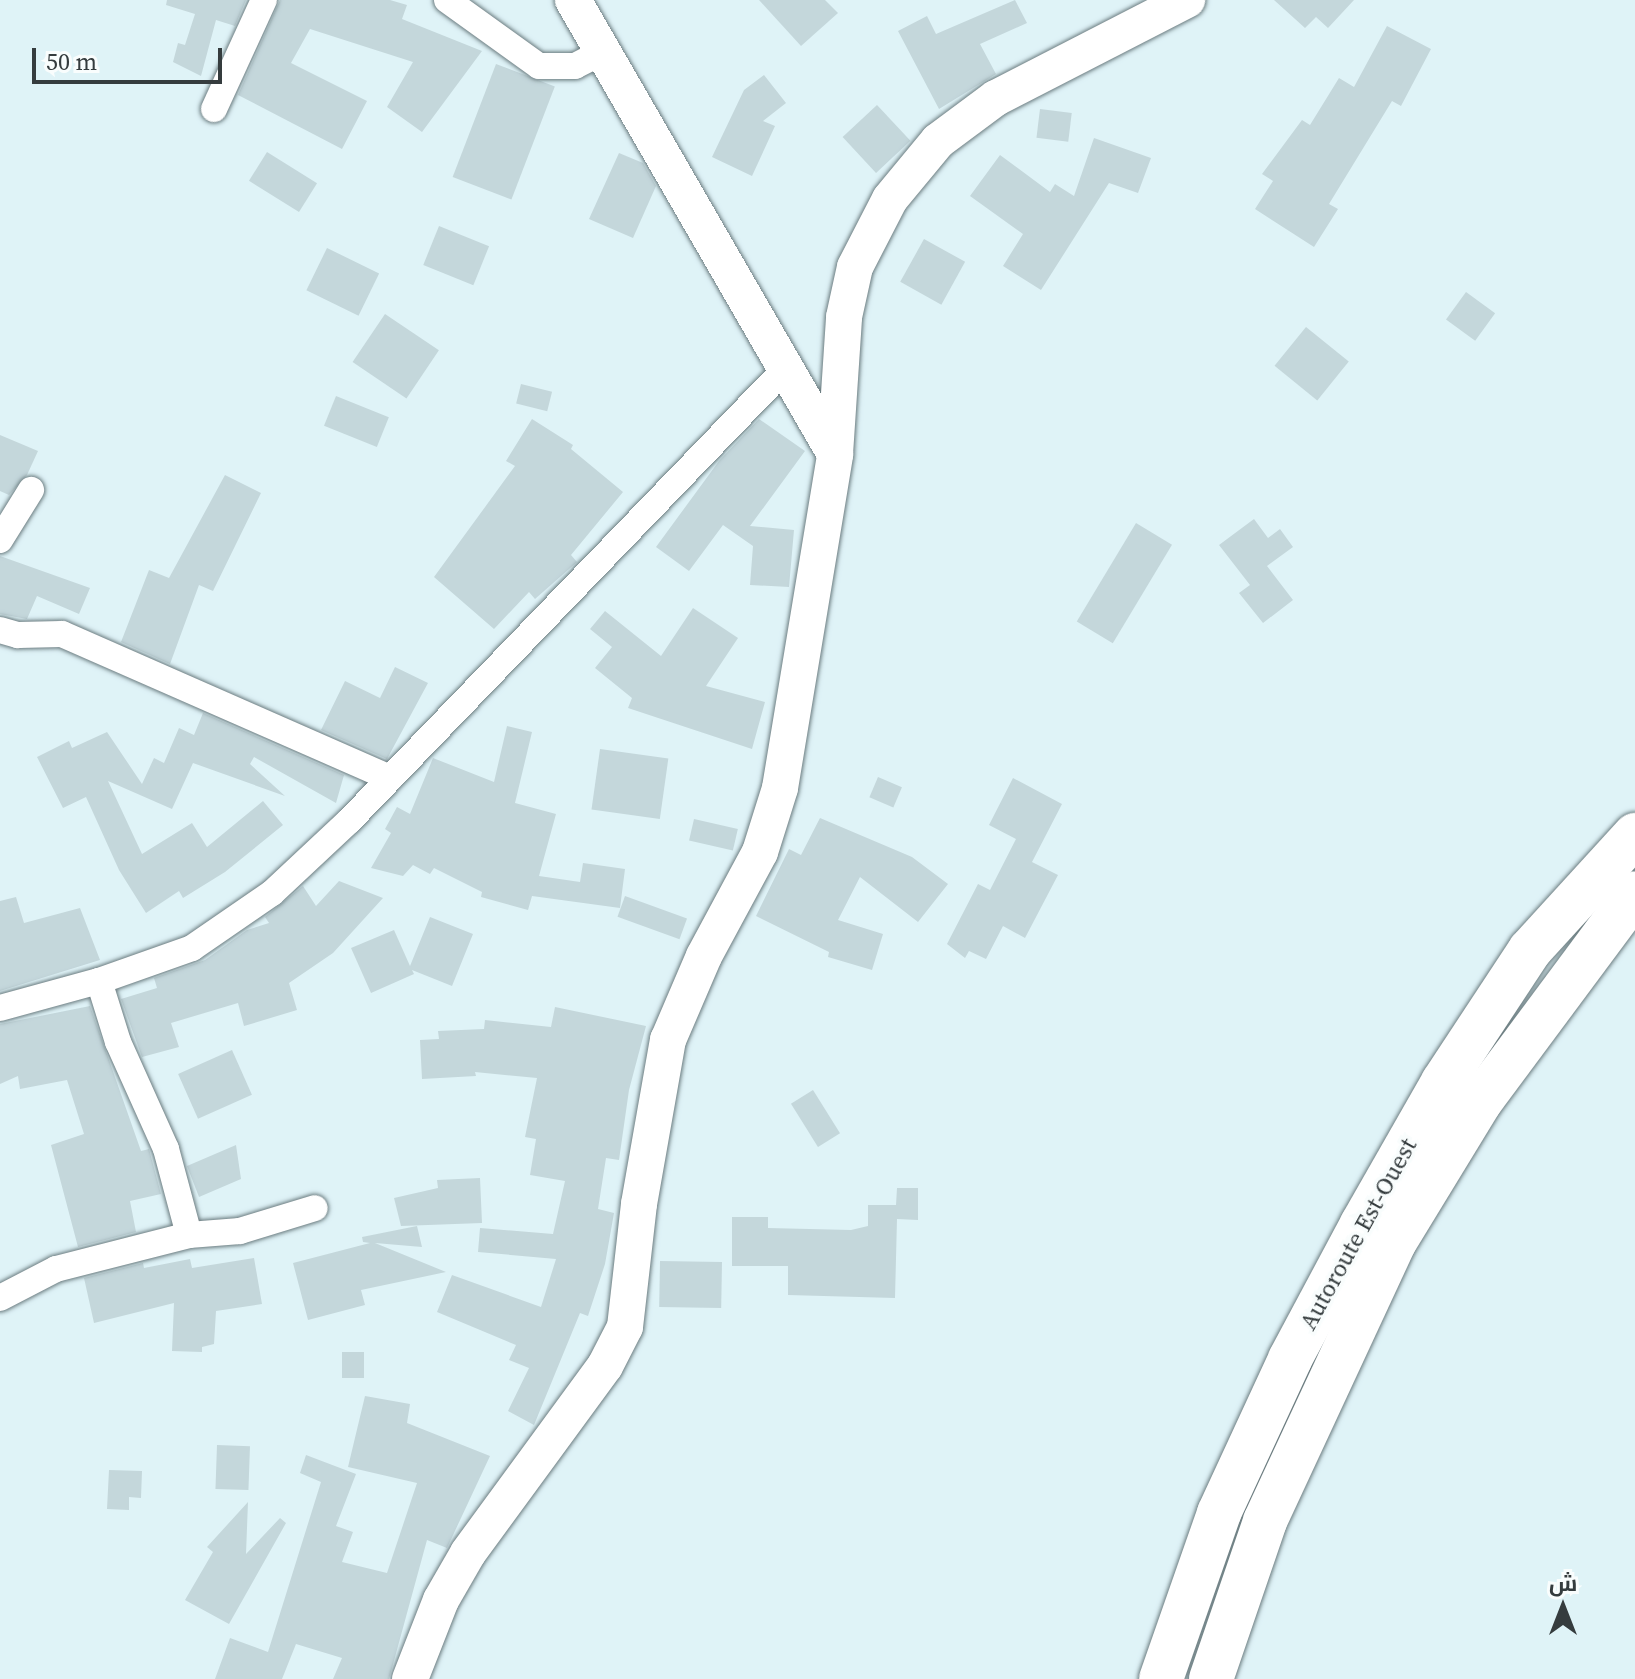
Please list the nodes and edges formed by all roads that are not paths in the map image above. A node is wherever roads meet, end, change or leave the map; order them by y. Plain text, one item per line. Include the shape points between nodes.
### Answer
1 (264, 0) edge
2 (447, 0) edge
3 (573, 0) edge
4 (1187, 0) edge
5 (603, 52) junction
6 (214, 109) dead end
7 (786, 368) junction
8 (835, 454) junction
9 (31, 490) dead end
10 (0, 540) edge
11 (0, 630) edge
12 (390, 778) junction
13 (1635, 835) edge
14 (1635, 893) edge
15 (99, 981) junction
16 (0, 1008) edge
17 (315, 1208) dead end
18 (189, 1235) junction
19 (0, 1298) edge
20 (410, 1679) edge
21 (1161, 1679) edge
22 (1211, 1679) edge

1 - 6 street
2 - 5 street via 539,66 575,66
3 - 5 main road
4 - 8 main road via 996,98 938,141 890,199 855,267 847,304
5 - 7 main road
7 - 8 main road
7 - 12 street
8 - 20 main road via 780,788 760,852 704,956 668,1040 639,1204 625,1327 605,1366 468,1553 441,1600
9 - 10 street
11 - 12 street via 62,634
12 - 15 street via 272,893 192,948
13 - 21 highway, Autoroute Est-Ouest via 1530,950 1443,1082 1362,1224 1290,1359 1219,1513
14 - 22 highway, Autoroute Est-Ouest via 1480,1102 1394,1243 1265,1521
15 - 16 street
15 - 18 street via 118,1042 166,1149
17 - 18 street via 240,1231
18 - 19 street via 56,1269

